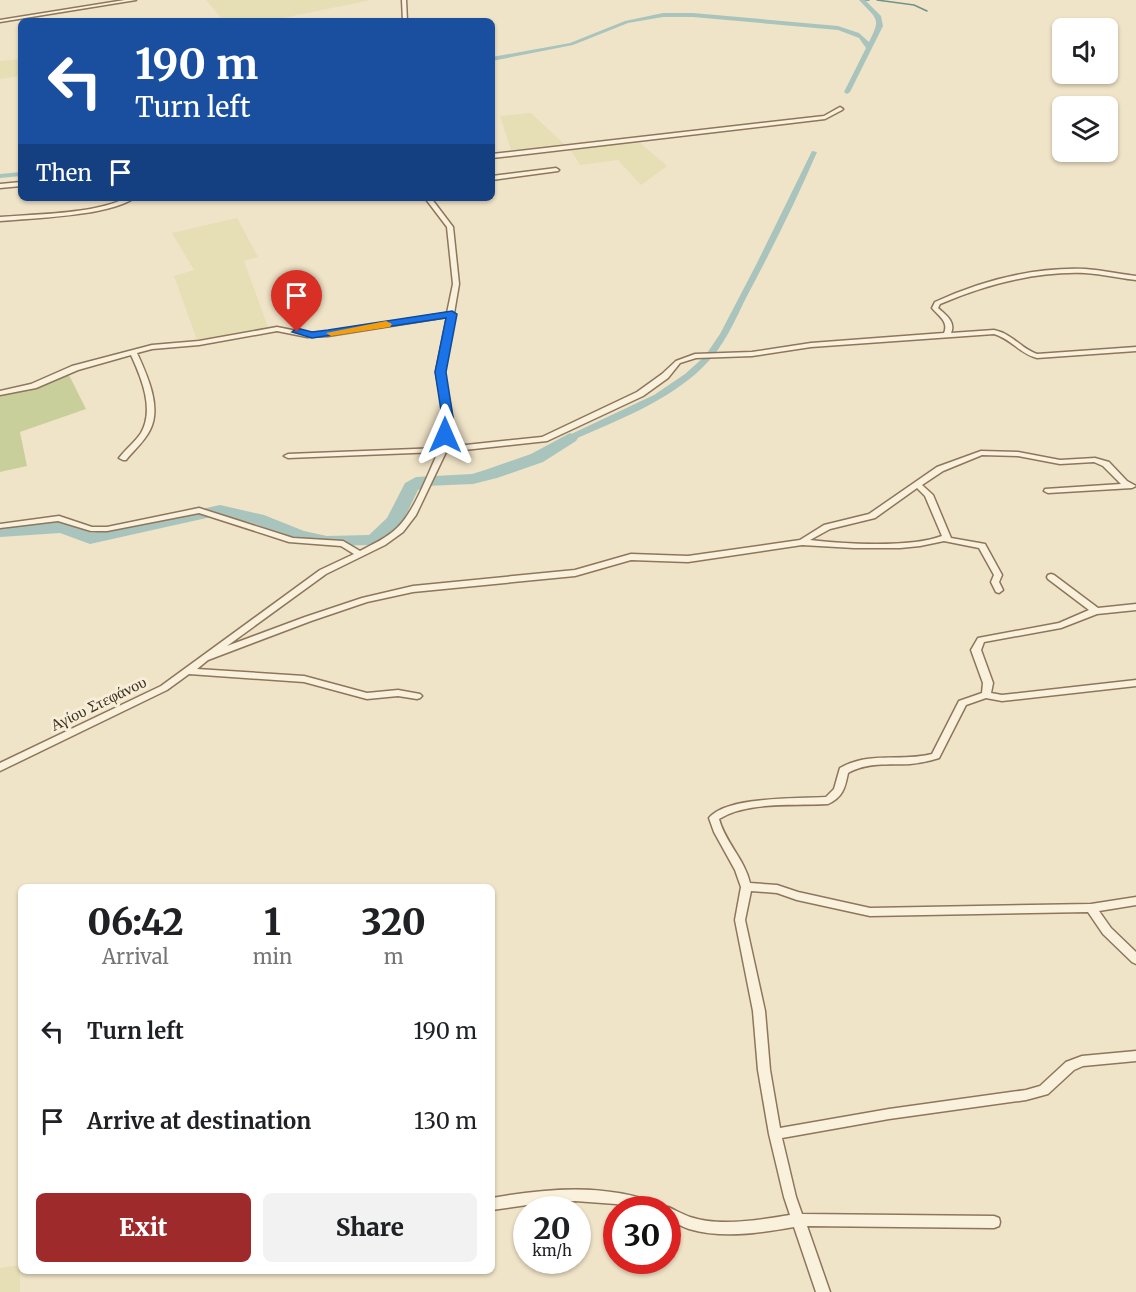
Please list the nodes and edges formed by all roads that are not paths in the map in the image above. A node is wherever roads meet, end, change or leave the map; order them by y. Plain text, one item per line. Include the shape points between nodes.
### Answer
1 (134, 0) edge
2 (404, 0) edge
3 (18, 18) edge
4 (19, 18) edge
5 (405, 18) edge
6 (0, 21) edge
7 (840, 109) dead end
8 (495, 156) edge
9 (556, 170) dead end
10 (495, 178) edge
11 (18, 184) edge
12 (0, 186) edge
13 (125, 201) edge
14 (430, 201) edge
15 (0, 219) edge
16 (1136, 278) edge
17 (452, 314) junction
18 (946, 336) junction
19 (1136, 349) edge
20 (133, 352) junction
21 (0, 393) edge
22 (443, 450) junction
23 (288, 456) dead end
24 (123, 458) dead end
25 (918, 485) junction
26 (1134, 486) edge
27 (1048, 491) dead end
28 (0, 526) edge
29 (945, 539) junction
30 (802, 542) junction
31 (360, 554) junction
32 (1051, 577) dead end
33 (999, 591) dead end
34 (1136, 608) edge
35 (1096, 611) junction
36 (205, 658) junction
37 (188, 671) junction
38 (1136, 683) edge
39 (986, 695) junction
40 (417, 696) dead end
41 (0, 767) edge
42 (746, 887) junction
43 (1136, 902) edge
44 (1091, 908) junction
45 (1136, 959) edge
46 (1136, 1056) edge
47 (775, 1134) junction
48 (614, 1196) edge
49 (495, 1204) edge
50 (681, 1219) edge
51 (798, 1220) junction
52 (994, 1222) dead end
53 (823, 1292) edge

1 - 4 street
2 - 5 street
3 - 6 street
7 - 8 street via 825,117
9 - 10 street
11 - 12 street
13 - 15 street via 77,211
14 - 17 street, Αγίου Στεφάνου via 452,232 456,284
16 - 18 street via 1088,271 1044,272 962,294 935,304 950,324
17 - 20 street via 312,335 277,329
17 - 22 street, Αγίου Στεφάνου via 440,372 448,417
18 - 19 street via 1000,333 1023,351 1037,356
18 - 22 street via 695,356 678,362 640,394 544,439
20 - 21 street via 75,368 33,386
20 - 24 street via 144,377 151,420 143,436
22 - 23 street
22 - 31 street, Αγίου Στεφάνου via 427,487 400,530
25 - 26 street via 963,458 1007,453 1049,462 1095,460 1124,483
25 - 29 street via 929,495
25 - 30 street via 872,516 827,527
26 - 27 street
28 - 31 street via 58,518 91,529 107,529 199,510 292,540 343,544
29 - 30 street via 834,546
29 - 33 street via 982,546 998,575 995,582
30 - 36 street via 688,559 631,557 575,573 413,589 365,600
31 - 36 street, Αγίου Στεφάνου via 304,585
32 - 35 street
34 - 35 street
35 - 39 street via 1061,625 981,640 976,650 988,683
36 - 37 street, Αγίου Στεφάνου
37 - 40 street via 304,679 367,696
37 - 41 street, Αγίου Στεφάνου via 144,698
38 - 39 street via 1002,698
39 - 42 street via 962,703 957,709 936,756 849,767 841,776 839,790 828,800 737,807 719,814 714,823 728,843
42 - 44 street via 777,889 870,912
42 - 47 street via 740,920 759,1011
43 - 44 street
44 - 45 street via 1107,931
46 - 47 street via 1082,1061 1070,1066 1044,1090 1026,1095
47 - 51 street
48 - 49 street via 550,1195
50 - 51 street via 714,1227 757,1227
51 - 52 street
51 - 53 street

